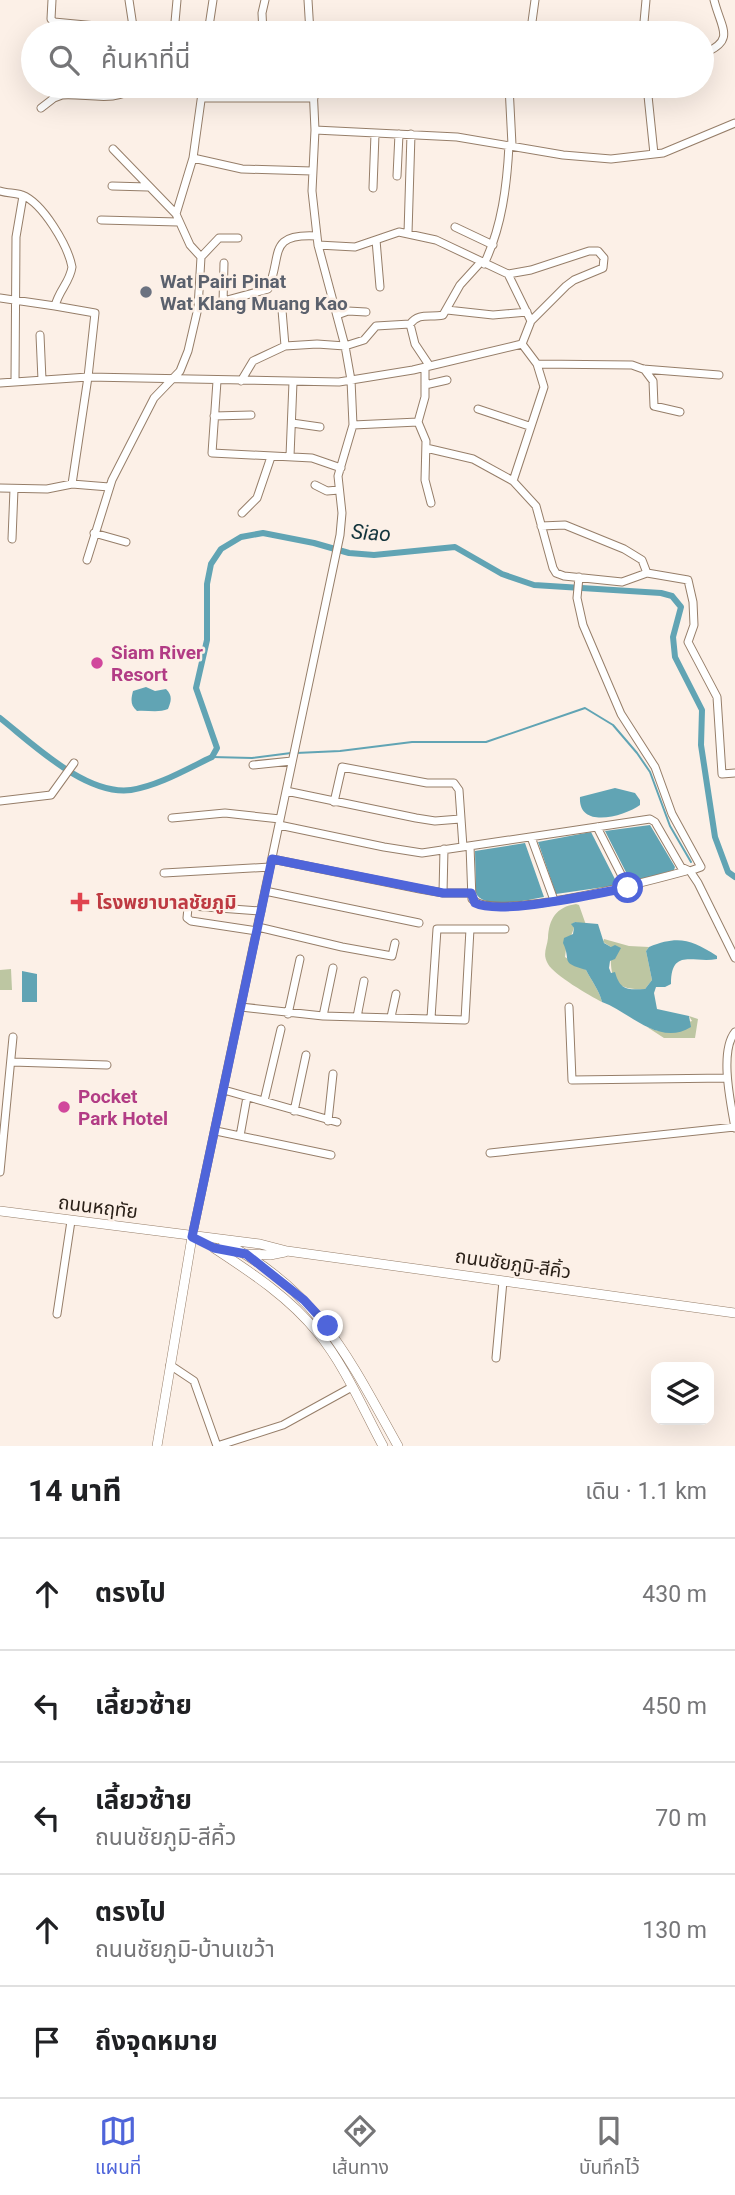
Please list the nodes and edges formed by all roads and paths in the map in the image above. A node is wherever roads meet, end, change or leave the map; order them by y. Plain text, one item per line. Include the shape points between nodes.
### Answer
1 (52, 0) edge
2 (129, 0) edge
3 (177, 0) edge
4 (213, 0) edge
5 (265, 0) edge
6 (308, 0) edge
7 (535, 0) edge
8 (646, 0) edge
9 (714, 0) edge
10 (54, 21) edge
11 (132, 21) edge
12 (175, 21) edge
13 (210, 21) edge
14 (262, 21) edge
15 (309, 21) edge
16 (532, 21) edge
17 (644, 21) edge
18 (714, 50) edge
19 (54, 98) edge
20 (202, 98) joint
21 (509, 98) edge
22 (648, 98) edge
23 (314, 99) joint
24 (41, 108) dead end
25 (735, 124) edge
26 (315, 130) junction
27 (375, 134) junction
28 (399, 134) junction
29 (411, 134) junction
30 (511, 145) junction
31 (114, 149) dead end
32 (654, 154) junction
33 (193, 158) junction
34 (312, 171) junction
35 (397, 176) dead end
36 (113, 186) dead end
37 (148, 187) junction
38 (373, 188) dead end
39 (1, 190) edge
40 (23, 195) junction
41 (177, 218) junction
42 (100, 220) dead end
43 (455, 227) dead end
44 (408, 233) junction
45 (239, 238) dead end
46 (376, 240) junction
47 (317, 241) junction
48 (493, 245) junction
49 (201, 257) junction
50 (225, 263) dead end
51 (482, 263) junction
52 (508, 274) junction
53 (380, 287) dead end
54 (0, 298) edge
55 (15, 300) junction
56 (223, 303) junction
57 (55, 306) junction
58 (198, 308) junction
59 (282, 310) dead end
60 (447, 310) junction
61 (366, 312) dead end
62 (527, 312) junction
63 (337, 314) junction
64 (531, 321) junction
65 (410, 324) junction
66 (40, 335) dead end
67 (522, 344) junction
68 (285, 346) junction
69 (345, 346) junction
70 (537, 364) junction
71 (427, 366) junction
72 (643, 369) junction
73 (719, 375) dead end
74 (88, 377) junction
75 (174, 379) junction
76 (42, 380) junction
77 (351, 380) junction
78 (447, 380) dead end
79 (217, 381) junction
80 (241, 381) junction
81 (15, 382) junction
82 (293, 382) junction
83 (0, 383) edge
84 (425, 385) junction
85 (478, 409) dead end
86 (680, 412) dead end
87 (251, 415) dead end
88 (214, 416) junction
89 (418, 422) junction
90 (292, 424) junction
91 (353, 425) junction
92 (320, 426) dead end
93 (530, 426) junction
94 (426, 448) junction
95 (290, 456) junction
96 (271, 457) junction
97 (341, 468) junction
98 (513, 481) junction
99 (72, 484) junction
100 (315, 485) dead end
101 (109, 487) junction
102 (0, 488) edge
103 (14, 489) junction
104 (339, 490) junction
105 (430, 503) dead end
106 (242, 513) dead end
107 (541, 526) junction
108 (94, 533) junction
109 (12, 538) dead end
110 (126, 542) dead end
111 (88, 560) dead end
112 (647, 573) junction
113 (578, 578) junction
114 (292, 759) junction
115 (74, 763) dead end
116 (253, 765) dead end
117 (735, 773) edge
118 (286, 791) junction
119 (0, 801) edge
120 (334, 802) junction
121 (172, 818) dead end
122 (460, 819) junction
123 (279, 822) junction
124 (597, 827) junction
125 (531, 837) junction
126 (467, 847) junction
127 (444, 849) junction
128 (271, 863) junction
129 (692, 871) junction
130 (164, 873) dead end
131 (628, 888) junction
132 (265, 891) junction
133 (443, 893) junction
134 (471, 893) junction
135 (554, 900) junction
136 (261, 911) junction
137 (419, 923) dead end
138 (257, 929) junction
139 (470, 929) junction
140 (505, 929) dead end
141 (395, 943) dead end
142 (735, 958) edge
143 (300, 959) dead end
144 (333, 968) dead end
145 (364, 981) dead end
146 (396, 994) dead end
147 (241, 1007) junction
148 (569, 1007) dead end
149 (288, 1014) junction
150 (323, 1016) junction
151 (357, 1017) junction
152 (391, 1017) junction
153 (431, 1018) junction
154 (281, 1028) dead end
155 (735, 1032) edge
156 (13, 1037) dead end
157 (306, 1055) dead end
158 (12, 1062) junction
159 (107, 1065) dead end
160 (333, 1074) dead end
161 (727, 1078) junction
162 (224, 1090) junction
163 (247, 1097) junction
164 (264, 1101) junction
165 (294, 1111) junction
166 (328, 1121) junction
167 (337, 1122) dead end
168 (735, 1128) edge
169 (216, 1131) junction
170 (240, 1136) junction
171 (489, 1153) dead end
172 (331, 1156) dead end
173 (0, 1172) edge
174 (0, 1211) edge
175 (71, 1221) junction
176 (192, 1237) junction
177 (215, 1243) junction
178 (260, 1244) junction
179 (287, 1251) junction
180 (246, 1254) junction
181 (253, 1274) junction
182 (274, 1275) junction
183 (503, 1280) junction
184 (735, 1313) edge
185 (57, 1314) dead end
186 (496, 1358) dead end
187 (170, 1365) junction
188 (352, 1387) junction
189 (157, 1446) edge
190 (217, 1446) edge
191 (383, 1446) edge
192 (398, 1446) edge

1 - 10 street
2 - 11 street
3 - 12 street
4 - 13 street
5 - 14 street
6 - 15 street
7 - 16 street
8 - 17 street
9 - 18 street via 732,35 725,48
19 - 24 street
20 - 23 street
20 - 33 street
21 - 30 street
22 - 32 street
23 - 26 street
25 - 32 street
26 - 27 street
26 - 34 street
27 - 28 street
27 - 38 street
28 - 29 street
28 - 35 street
29 - 30 street
29 - 44 street
30 - 32 street via 611,159
30 - 48 street
31 - 37 street
33 - 34 street via 242,169
33 - 41 street
34 - 47 street
36 - 37 street
37 - 41 street
39 - 40 street
40 - 55 street via 16,237
40 - 57 street via 48,217 72,262 70,278 58,292
41 - 42 street
41 - 49 street
43 - 48 street
44 - 46 street
44 - 51 street via 436,240
45 - 49 street via 219,238
46 - 47 street via 355,247
46 - 53 street
47 - 56 street via 299,235 287,239 279,249 268,289
47 - 63 street
48 - 51 street
49 - 58 street
50 - 56 street
51 - 52 street
51 - 60 street via 460,285
52 - 62 street
52 - 64 street via 589,251 598,251 604,258 603,268 574,280
54 - 55 street
55 - 57 street
55 - 81 street
56 - 58 street
57 - 74 street via 95,313
58 - 75 street via 188,351
59 - 68 street
60 - 62 street via 493,315
60 - 65 street via 443,315 417,317
61 - 63 street
62 - 64 street
63 - 69 street
64 - 67 street
65 - 69 street via 376,326 361,342
65 - 71 street
66 - 76 street
67 - 70 street
67 - 71 street
68 - 69 street
68 - 80 street via 253,361
69 - 77 street
70 - 72 street
70 - 93 street via 543,392
71 - 77 street
71 - 84 street
72 - 73 street
72 - 86 street via 653,382 654,407
74 - 75 street
74 - 76 street
74 - 99 street
75 - 79 street
75 - 101 street via 155,398
76 - 81 street
77 - 82 street
77 - 91 street
78 - 84 street
79 - 80 street
79 - 88 street
80 - 82 street
81 - 83 street
82 - 90 street
84 - 89 street
85 - 93 street
87 - 88 street
88 - 96 street via 212,453
89 - 91 street
89 - 94 street
90 - 92 street
90 - 95 street
91 - 97 street
93 - 98 street
94 - 98 street via 473,459
94 - 105 street
95 - 96 street
95 - 97 street
96 - 106 street via 257,498
97 - 104 street
98 - 107 street via 536,506
99 - 101 street
99 - 103 street
100 - 104 street
101 - 108 street
102 - 103 street
103 - 109 street
104 - 114 street via 340,535
107 - 112 street via 565,525 624,548 642,560
107 - 113 street via 556,573
108 - 110 street
108 - 111 street
112 - 113 street via 622,582
112 - 117 street via 688,580 694,625 688,642 717,697 722,774
113 - 129 street via 583,625 621,714 655,767 672,814 701,867
114 - 116 street
114 - 118 street
115 - 119 street via 51,795
118 - 120 street
118 - 123 street
120 - 122 street via 426,820
120 - 122 street via 340,769 346,767 456,784
121 - 123 street via 225,813
122 - 126 street
123 - 127 street via 383,847 422,853
123 - 128 street
124 - 125 street
124 - 129 street via 653,820 675,857
124 - 131 street
125 - 126 street
125 - 135 street
126 - 127 street
126 - 134 street
127 - 133 street
128 - 130 street
128 - 132 street
128 - 133 street
129 - 131 street
129 - 142 street
131 - 135 street
132 - 136 street
132 - 137 street
133 - 134 street
134 - 135 street via 482,906
136 - 138 street
136 - 138 street via 188,908 191,921
138 - 141 street via 392,956
138 - 147 street
139 - 140 street
139 - 153 street via 437,929
139 - 153 street via 465,1020
143 - 149 street
144 - 150 street
145 - 151 street
146 - 152 street
147 - 149 street
147 - 162 street
148 - 161 street via 572,1080
149 - 150 street
150 - 151 street
151 - 152 street
152 - 153 street
154 - 164 street
155 - 161 street via 728,1051
156 - 158 street
157 - 165 street
158 - 159 street
158 - 173 street
160 - 166 street
161 - 168 street
162 - 163 street
162 - 169 street
163 - 164 street
163 - 170 street
164 - 165 street
165 - 166 street
166 - 167 street
168 - 171 street
169 - 170 street
169 - 176 street
170 - 172 street
174 - 175 main road, ถนนหฤทัย
175 - 176 main road, ถนนหฤทัย
175 - 185 street
176 - 177 main road, ถนนชัยภูมิ-สีคิ้ว
176 - 187 main road
177 - 178 main road, ถนนชัยภูมิ-สีคิ้ว
177 - 180 main road, ถนนชัยภูมิ-สีคิ้ว
177 - 181 main road
178 - 179 main road, ถนนชัยภูมิ-สีคิ้ว
178 - 180 main road
179 - 180 main road, ถนนชัยภูมิ-สีคิ้ว
179 - 182 main road via 273,1259
179 - 183 main road, ถนนชัยภูมิ-สีคิ้ว
180 - 181 main road
180 - 182 main road
181 - 188 main road via 319,1334
182 - 192 main road via 328,1326
183 - 184 main road, ถนนชัยภูมิ-สีคิ้ว
183 - 186 street
187 - 189 main road
187 - 190 street via 194,1381
188 - 190 street via 284,1425
188 - 191 main road

